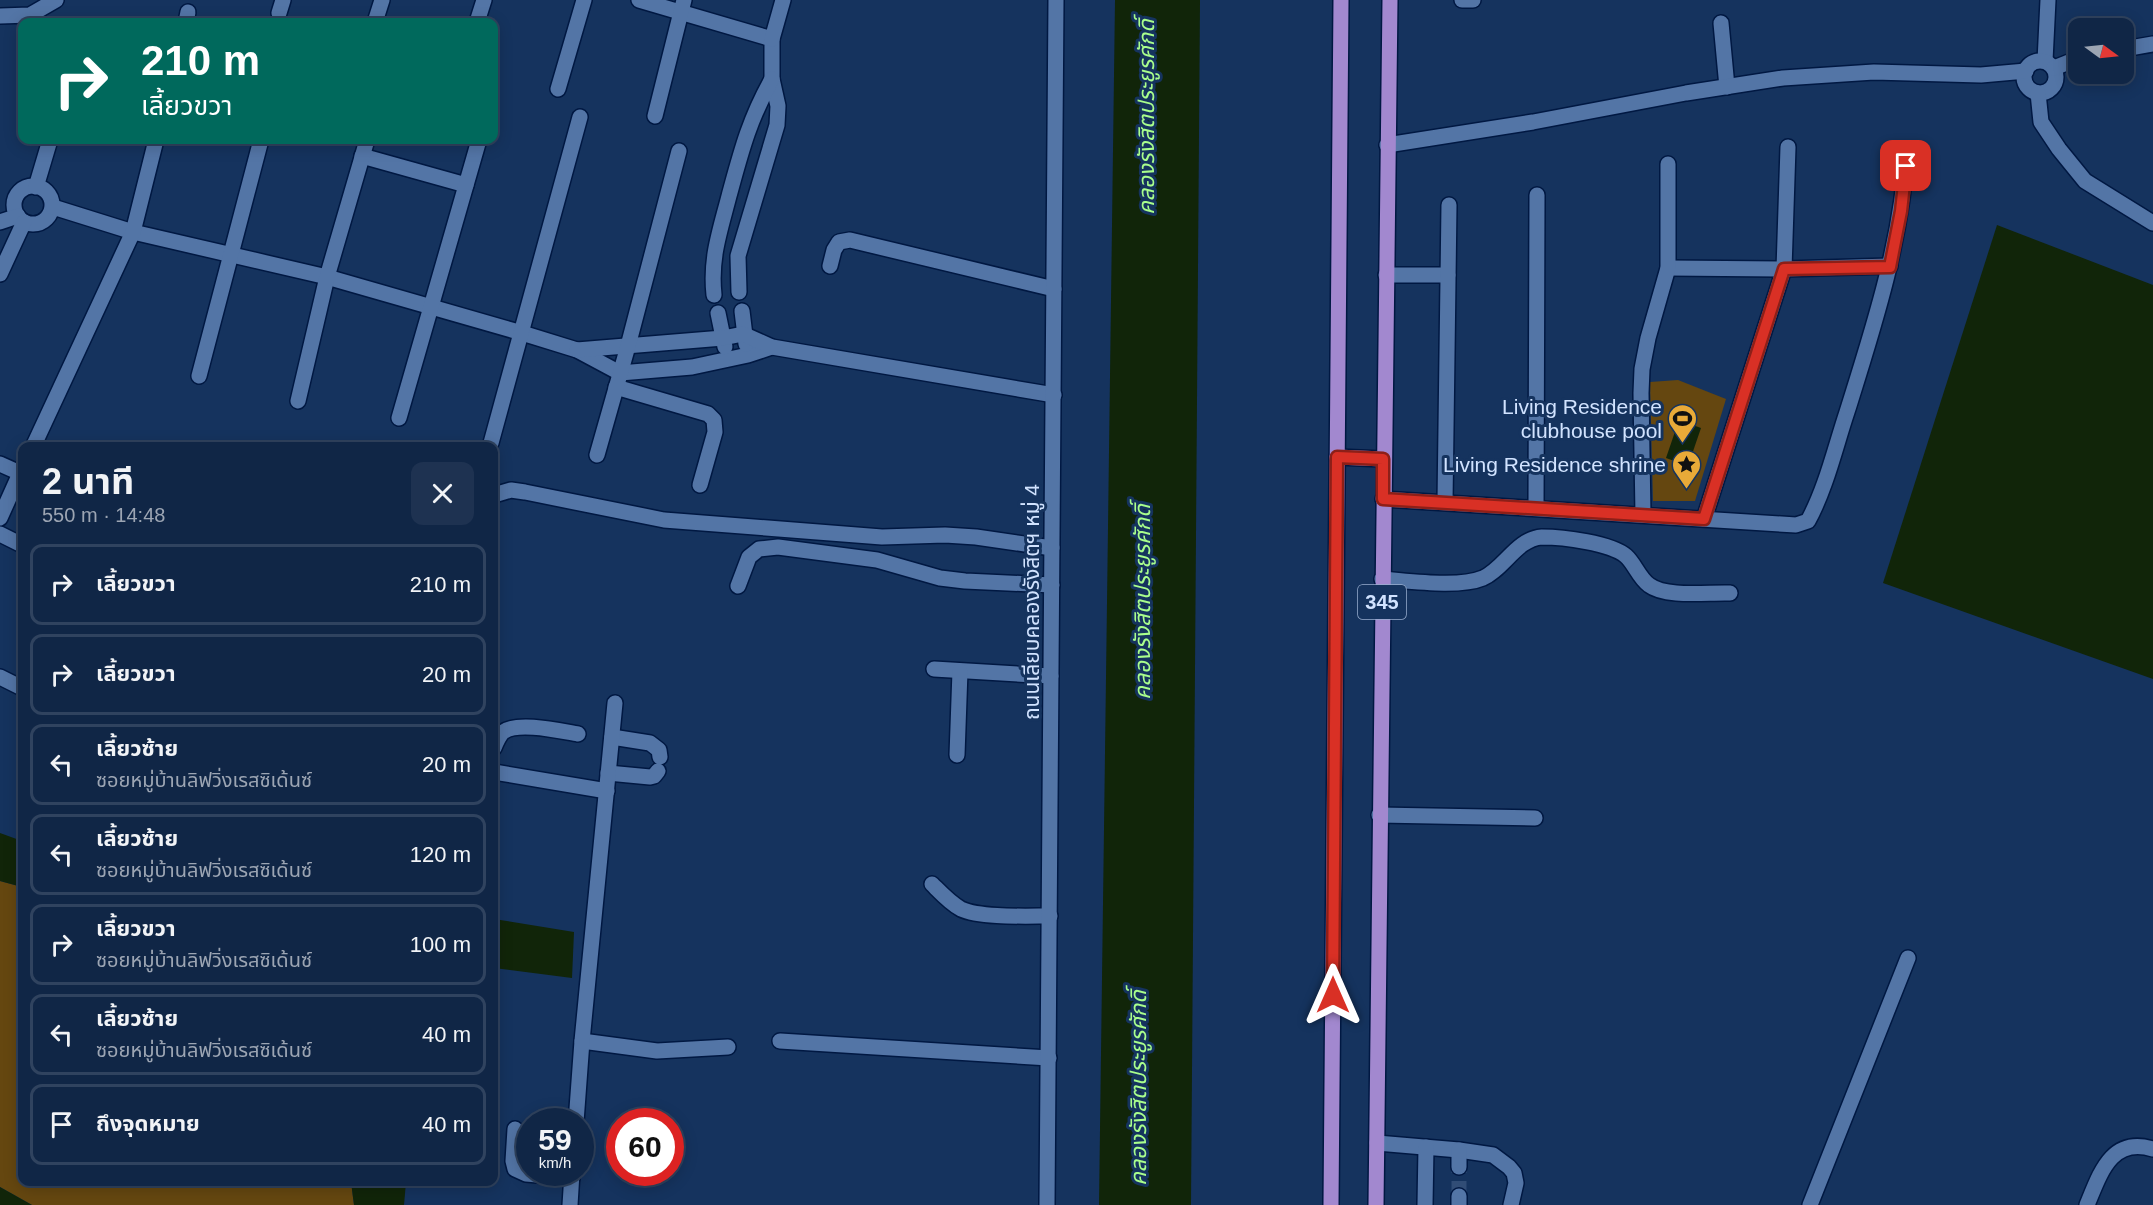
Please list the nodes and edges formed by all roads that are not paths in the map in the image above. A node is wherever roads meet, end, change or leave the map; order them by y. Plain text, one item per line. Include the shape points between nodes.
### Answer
1 (34, 0) edge
2 (56, 0) edge
3 (382, 0) edge
4 (484, 0) edge
5 (584, 0) edge
6 (639, 0) edge
7 (783, 0) edge
8 (1056, 0) edge
9 (1341, 0) edge
10 (1390, 0) edge
11 (1462, 0) edge
12 (1473, 0) edge
13 (2048, 0) edge
14 (682, 6) edge
15 (7, 16) edge
16 (376, 18) edge
17 (478, 18) edge
18 (1721, 23) dead end
19 (772, 39) junction
20 (2153, 44) edge
21 (2134, 47) edge
22 (2068, 61) edge
23 (2049, 65) junction
24 (2026, 71) junction
25 (772, 79) junction
26 (1727, 87) junction
27 (558, 89) dead end
28 (2038, 93) junction
29 (655, 116) dead end
30 (580, 117) dead end
31 (49, 144) edge
32 (155, 144) edge
33 (260, 144) edge
34 (366, 144) edge
35 (478, 144) edge
36 (1387, 145) junction
37 (1788, 147) dead end
38 (1907, 149) dead end
39 (679, 151) dead end
40 (362, 156) junction
41 (1668, 164) dead end
42 (466, 185) junction
43 (36, 187) junction
44 (1537, 195) dead end
45 (1449, 206) dead end
46 (52, 207) junction
47 (21, 219) junction
48 (0, 222) edge
49 (2153, 223) edge
50 (134, 232) junction
51 (230, 253) junction
52 (830, 266) dead end
53 (1890, 267) junction
54 (1668, 268) junction
55 (1784, 269) junction
56 (0, 274) edge
57 (1386, 275) junction
58 (1448, 275) junction
59 (327, 277) junction
60 (1054, 288) junction
61 (739, 292) dead end
62 (714, 295) dead end
63 (432, 306) junction
64 (742, 311) dead end
65 (717, 313) dead end
66 (522, 333) junction
67 (743, 334) junction
68 (723, 338) junction
69 (628, 346) junction
70 (772, 346) junction
71 (577, 350) junction
72 (748, 355) junction
73 (727, 358) junction
74 (199, 376) dead end
75 (618, 380) junction
76 (1054, 395) junction
77 (298, 401) dead end
78 (399, 418) dead end
79 (35, 442) edge
80 (491, 442) edge
81 (597, 455) dead end
82 (1337, 457) junction
83 (1383, 459) junction
84 (0, 464) edge
85 (18, 470) edge
86 (18, 478) edge
87 (700, 485) dead end
88 (498, 494) edge
89 (1383, 499) junction
90 (1445, 502) junction
91 (1536, 508) junction
92 (1643, 515) junction
93 (0, 518) edge
94 (1704, 519) junction
95 (0, 534) edge
96 (18, 542) edge
97 (1052, 548) junction
98 (1382, 579) junction
99 (1052, 585) junction
100 (738, 586) dead end
101 (1730, 593) dead end
102 (934, 669) dead end
103 (960, 671) junction
104 (1051, 676) junction
105 (0, 677) edge
106 (18, 686) edge
107 (615, 703) dead end
108 (578, 734) dead end
109 (612, 737) junction
110 (498, 740) edge
111 (957, 755) dead end
112 (498, 773) edge
113 (608, 773) junction
114 (607, 790) junction
115 (1379, 815) junction
116 (1535, 818) dead end
117 (932, 884) dead end
118 (1050, 916) junction
119 (1908, 958) dead end
120 (582, 1041) junction
121 (780, 1041) dead end
122 (728, 1047) dead end
123 (1049, 1058) junction
124 (577, 1108) edge
125 (515, 1130) dead end
126 (1377, 1143) junction
127 (1426, 1147) junction
128 (2153, 1149) edge
129 (1459, 1150) junction
130 (1459, 1167) tunnel mouth
131 (516, 1169) edge
132 (571, 1186) edge
133 (570, 1205) edge
134 (1047, 1205) edge
135 (1331, 1205) edge
136 (1376, 1205) edge
137 (1425, 1205) edge
138 (1511, 1205) edge
139 (1810, 1205) edge
140 (2087, 1205) edge

1 - 15 street
2 - 15 street via 30,15
3 - 16 street
4 - 17 street
5 - 27 street
6 - 14 street
7 - 19 street
8 - 60 street, ถนนเลียบคลองรังสิตฯ หมู่ 4
9 - 82 main road, 345
10 - 36 main road, 345
11 - 12 street
13 - 23 street
14 - 19 street
14 - 29 street
18 - 26 street
19 - 25 street
20 - 21 street
22 - 23 street
23 - 24 street via 2032,62
23 - 28 street via 2056,76 2055,83 2046,93
24 - 26 street via 1981,75 1874,72 1783,78
24 - 28 street via 2028,85
25 - 61 street via 778,106 777,125 738,256
25 - 62 street via 744,140 715,250
26 - 36 street
28 - 49 street via 2041,122 2085,181
30 - 66 street
31 - 43 street
32 - 50 street
33 - 51 street
34 - 40 street
35 - 42 street
36 - 57 main road, 345
37 - 55 street
38 - 53 street
39 - 69 street
40 - 42 street
40 - 59 street
41 - 54 street
42 - 63 street
43 - 46 street via 47,193
43 - 47 street via 24,189 16,198 14,204
44 - 91 street
45 - 58 street
46 - 47 street via 42,222 30,224
46 - 50 street
47 - 48 street
47 - 56 street
50 - 51 street
50 - 79 street
51 - 59 street
51 - 74 street
52 - 60 street via 839,242 850,240
53 - 55 street
53 - 94 street via 1843,423 1808,521 1796,525
54 - 55 street
54 - 92 street via 1642,369
55 - 94 street
57 - 58 street
57 - 83 main road, 345
58 - 90 street
59 - 63 street
59 - 77 street
60 - 76 street, ถนนเลียบคลองรังสิตฯ หมู่ 4
63 - 66 street
63 - 78 street
64 - 67 street
65 - 68 street
66 - 71 street
66 - 80 street
67 - 68 street
67 - 70 street
67 - 72 street
68 - 69 street
68 - 73 street
69 - 71 street
69 - 75 street
70 - 72 street
70 - 76 street
71 - 75 street
72 - 73 street
73 - 75 street
75 - 81 street
75 - 87 street via 708,414 714,420 715,432
76 - 97 street, ถนนเลียบคลองรังสิตฯ หมู่ 4
82 - 83 main road
82 - 135 main road, 345
83 - 89 main road, 345
84 - 85 street
86 - 93 street
88 - 97 street via 525,492 664,520 882,537 945,535
89 - 90 street
89 - 98 main road, 345
90 - 91 street
91 - 92 street
92 - 94 street
95 - 96 street
97 - 99 street, ถนนเลียบคลองรังสิตฯ หมู่ 4
98 - 101 street via 1464,583 1496,570 1527,541 1542,537 1615,548 1628,557 1648,585 1666,592
98 - 115 main road, 345
99 - 100 street via 939,578 877,560 778,547 759,549 749,557
99 - 104 street, ถนนเลียบคลองรังสิตฯ หมู่ 4
102 - 103 street
103 - 104 street
103 - 111 street
104 - 118 street, ถนนเลียบคลองรังสิตฯ หมู่ 4
105 - 106 street
107 - 109 street
108 - 110 street via 524,727 502,733
109 - 113 street
109 - 113 street via 650,743 655,746 659,764 650,777
112 - 114 street
113 - 114 street
114 - 120 street
115 - 116 street
115 - 126 main road, 345
117 - 118 street via 962,910
118 - 123 street, ถนนเลียบคลองรังสิตฯ หมู่ 4
119 - 139 street
120 - 122 street via 657,1051
120 - 124 street
121 - 123 street
123 - 134 street, ถนนเลียบคลองรังสิตฯ หมู่ 4
125 - 131 street
126 - 127 street
126 - 136 main road, 345
127 - 129 street
127 - 137 street
128 - 140 street via 2120,1149 2108,1161
129 - 130 street
129 - 138 street via 1493,1155 1509,1167 1516,1183
132 - 133 street

